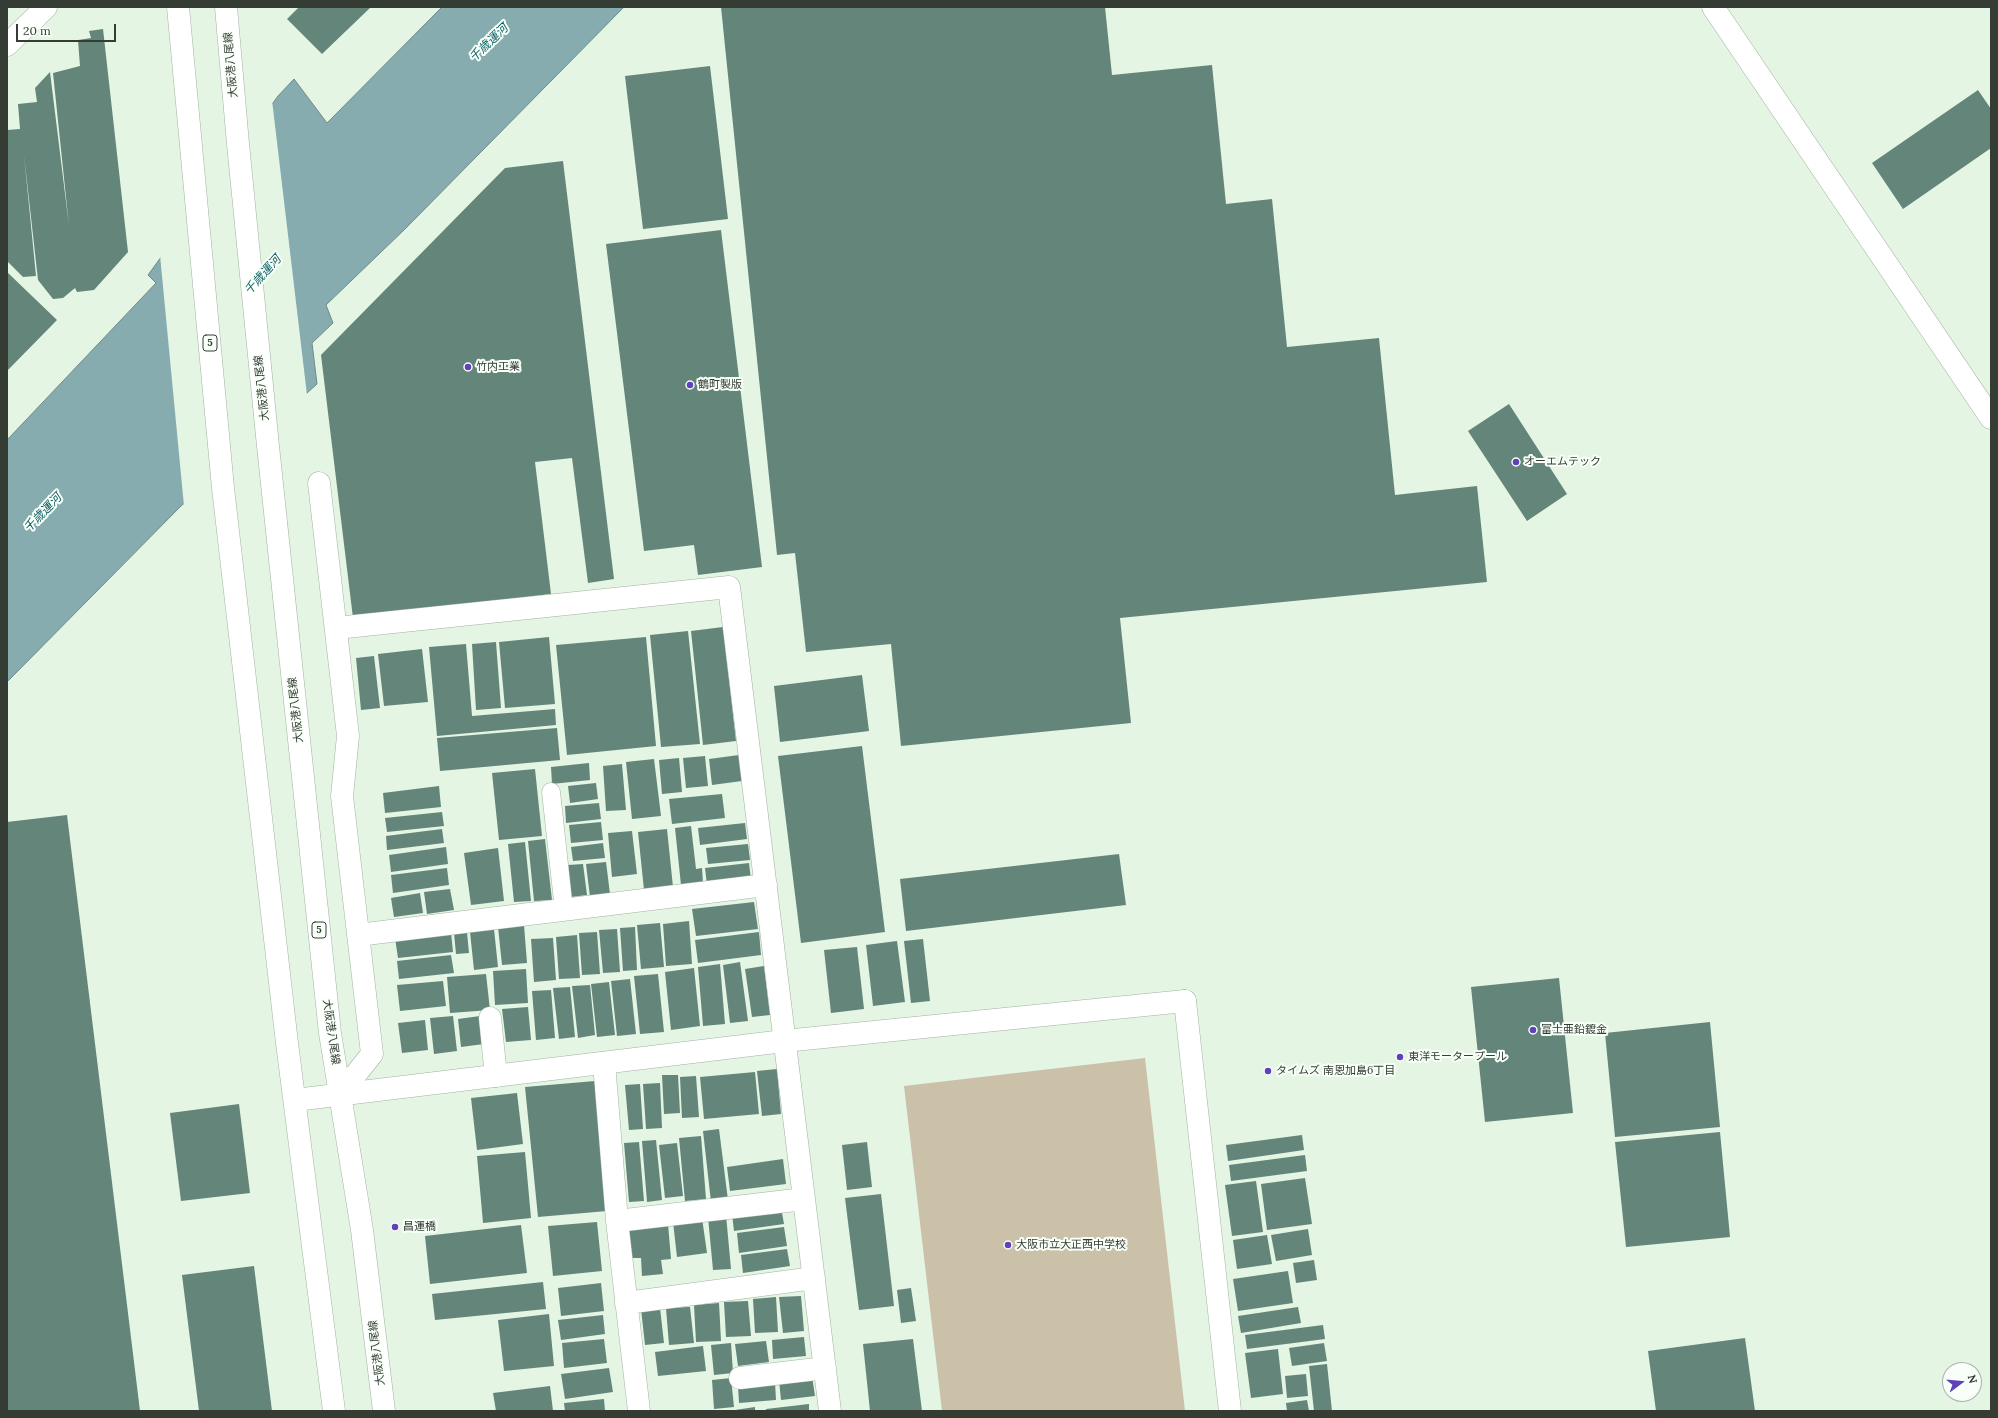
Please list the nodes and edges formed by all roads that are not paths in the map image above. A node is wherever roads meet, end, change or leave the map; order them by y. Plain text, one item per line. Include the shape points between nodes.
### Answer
1 (46, 7) edge
2 (178, 7) edge
3 (226, 7) edge
4 (1713, 7) edge
5 (7, 45) edge
6 (1991, 418) edge
7 (318, 483) dead end
8 (336, 628) junction
9 (551, 792) dead end
10 (766, 886) junction
11 (564, 910) junction
12 (358, 935) junction
13 (490, 1018) dead end
14 (784, 1041) junction
15 (604, 1063) junction
16 (496, 1076) junction
17 (340, 1094) junction
18 (295, 1100) junction
19 (804, 1199) junction
20 (617, 1221) junction
21 (814, 1278) junction
22 (626, 1303) junction
23 (825, 1368) junction
24 (740, 1378) dead end
25 (334, 1411) edge
26 (384, 1411) edge
27 (639, 1411) edge
28 (830, 1411) edge
29 (1230, 1411) edge

1 - 5 street
2 - 18 street, 5 via 223,488
3 - 17 street, 大阪港八尾線 / 5 via 268,446 330,1033
4 - 6 street
7 - 8 street
8 - 10 street via 729,587
8 - 12 street via 348,736 342,796
9 - 11 lane
10 - 11 street
10 - 14 street
11 - 12 street
12 - 17 street via 372,1054
13 - 16 street
14 - 15 street
14 - 19 street
14 - 29 street via 1185,1001
15 - 16 street
15 - 20 street
16 - 17 street
17 - 18 street
17 - 26 street, 大阪港八尾線 / 5 via 362,1230
18 - 25 street, 5
19 - 20 street
19 - 21 street
20 - 22 street
21 - 22 street
21 - 23 street
22 - 27 street
23 - 24 street
23 - 28 street

